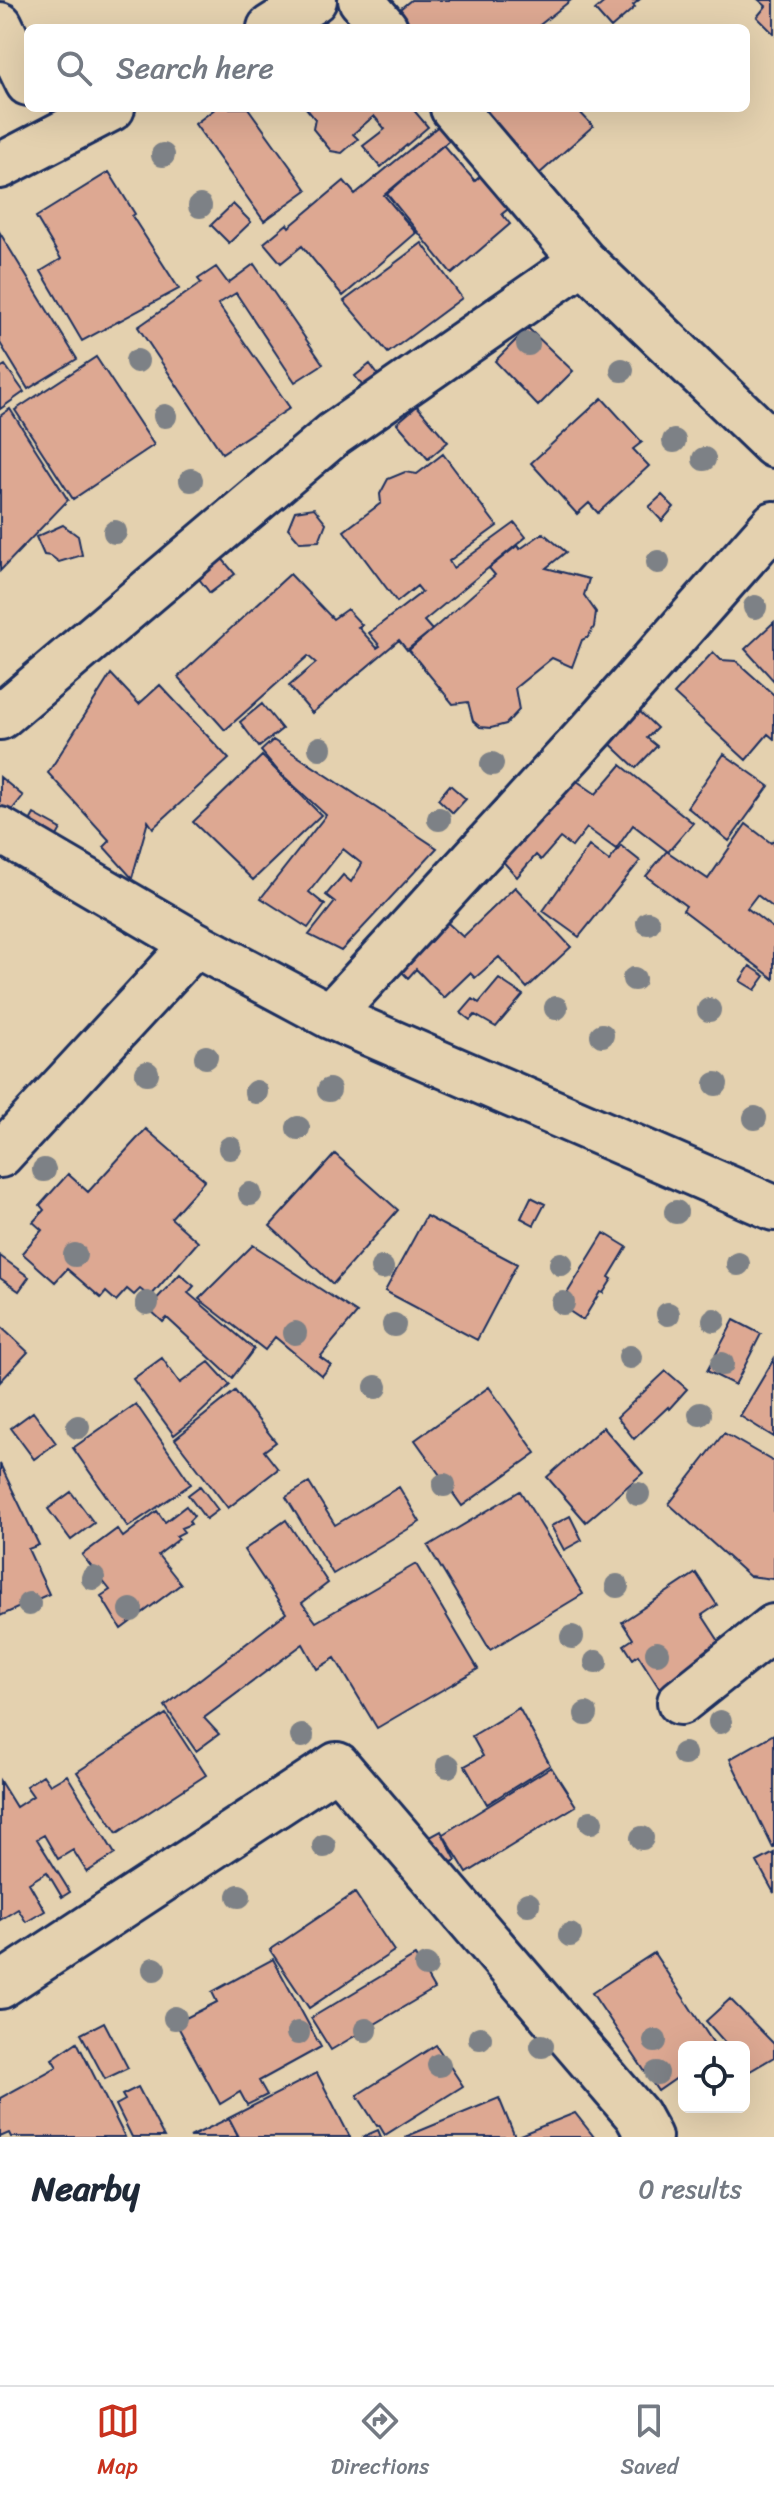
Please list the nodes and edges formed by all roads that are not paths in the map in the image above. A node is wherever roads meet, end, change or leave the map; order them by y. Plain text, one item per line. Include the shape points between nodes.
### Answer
1 (314, 0) edge
2 (361, 0) edge
3 (276, 24) edge
4 (382, 24) edge
5 (0, 25) edge
6 (24, 75) edge
7 (93, 112) edge
8 (456, 112) edge
9 (47, 122) edge
10 (0, 166) edge
11 (583, 261) junction
12 (774, 445) edge
13 (774, 524) edge
14 (0, 717) edge
15 (0, 830) edge
16 (195, 944) junction
17 (330, 1016) junction
18 (0, 1155) edge
19 (774, 1208) edge
20 (774, 1627) edge
21 (680, 1702) dead end
22 (0, 1986) edge
23 (649, 2137) edge

1 - 3 street
2 - 4 street
5 - 6 street
7 - 9 street
8 - 11 street
9 - 10 street
11 - 12 street
11 - 14 street via 334,434
13 - 17 street
15 - 16 street
16 - 17 street
16 - 18 street
17 - 19 street
20 - 21 street
22 - 23 street via 337,1765 637,2115

